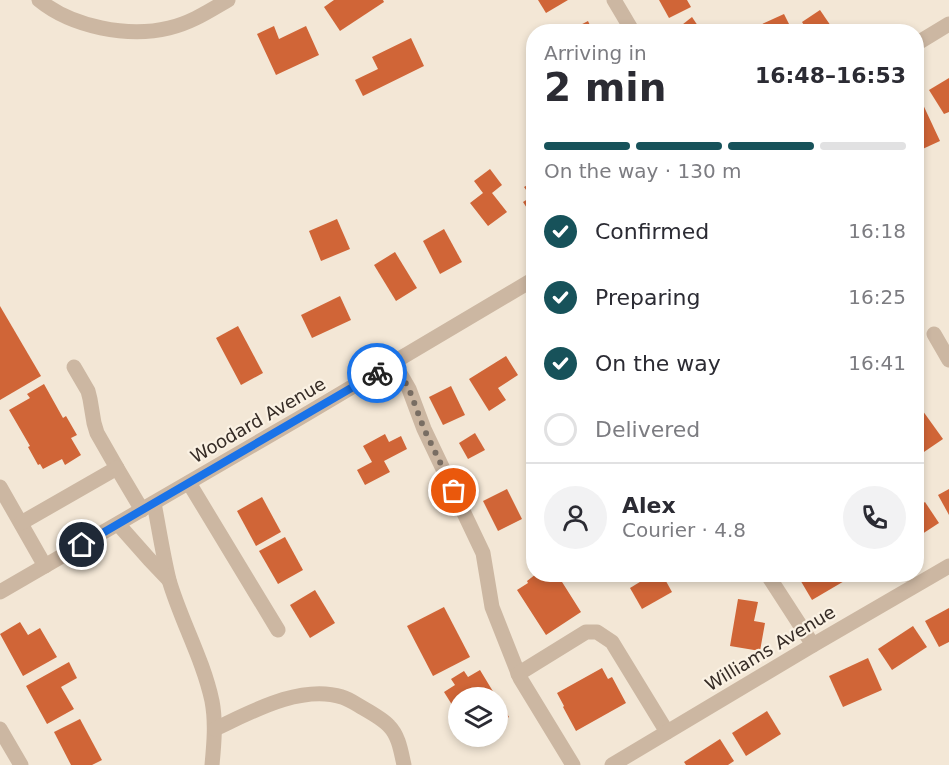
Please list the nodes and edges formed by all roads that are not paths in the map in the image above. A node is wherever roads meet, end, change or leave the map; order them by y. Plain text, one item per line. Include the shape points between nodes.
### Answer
1 (39, 0) edge
2 (228, 0) edge
3 (614, 0) edge
4 (628, 24) edge
5 (949, 24) edge
6 (924, 39) edge
7 (526, 284) edge
8 (934, 334) dead end
9 (949, 360) edge
10 (394, 363) junction
11 (74, 367) dead end
12 (117, 468) junction
13 (189, 483) junction
14 (0, 487) edge
15 (148, 507) junction
16 (21, 523) junction
17 (118, 524) junction
18 (45, 566) junction
19 (949, 566) edge
20 (169, 580) junction
21 (924, 581) edge
22 (772, 582) edge
23 (921, 582) edge
24 (0, 592) edge
25 (278, 630) dead end
26 (813, 645) junction
27 (518, 675) junction
28 (0, 729) edge
29 (214, 729) junction
30 (667, 732) junction
31 (21, 765) edge
32 (212, 765) edge
33 (404, 765) edge
34 (573, 765) edge
35 (612, 765) edge

1 - 2 street via 71,18 104,29 137,32 169,28
3 - 4 street
5 - 6 street
7 - 10 street, Woodard Avenue
8 - 9 street
10 - 13 street, Woodard Avenue
10 - 27 street via 483,553 492,607
11 - 12 street via 88,391 97,433
12 - 15 street
12 - 16 street
13 - 15 street, Woodard Avenue
13 - 25 street
14 - 16 street
15 - 17 street, Woodard Avenue
15 - 20 street
16 - 18 street
17 - 18 street, Woodard Avenue
17 - 20 street
18 - 24 street, Woodard Avenue
19 - 21 street, Williams Avenue
20 - 29 street via 212,701
22 - 26 street
23 - 26 street, Williams Avenue
26 - 30 street, Williams Avenue
27 - 30 street via 586,632 597,632 612,642
27 - 34 street
28 - 31 street
29 - 32 street
29 - 33 street via 259,707 297,696 313,693 343,697 390,726
30 - 35 street, Williams Avenue

